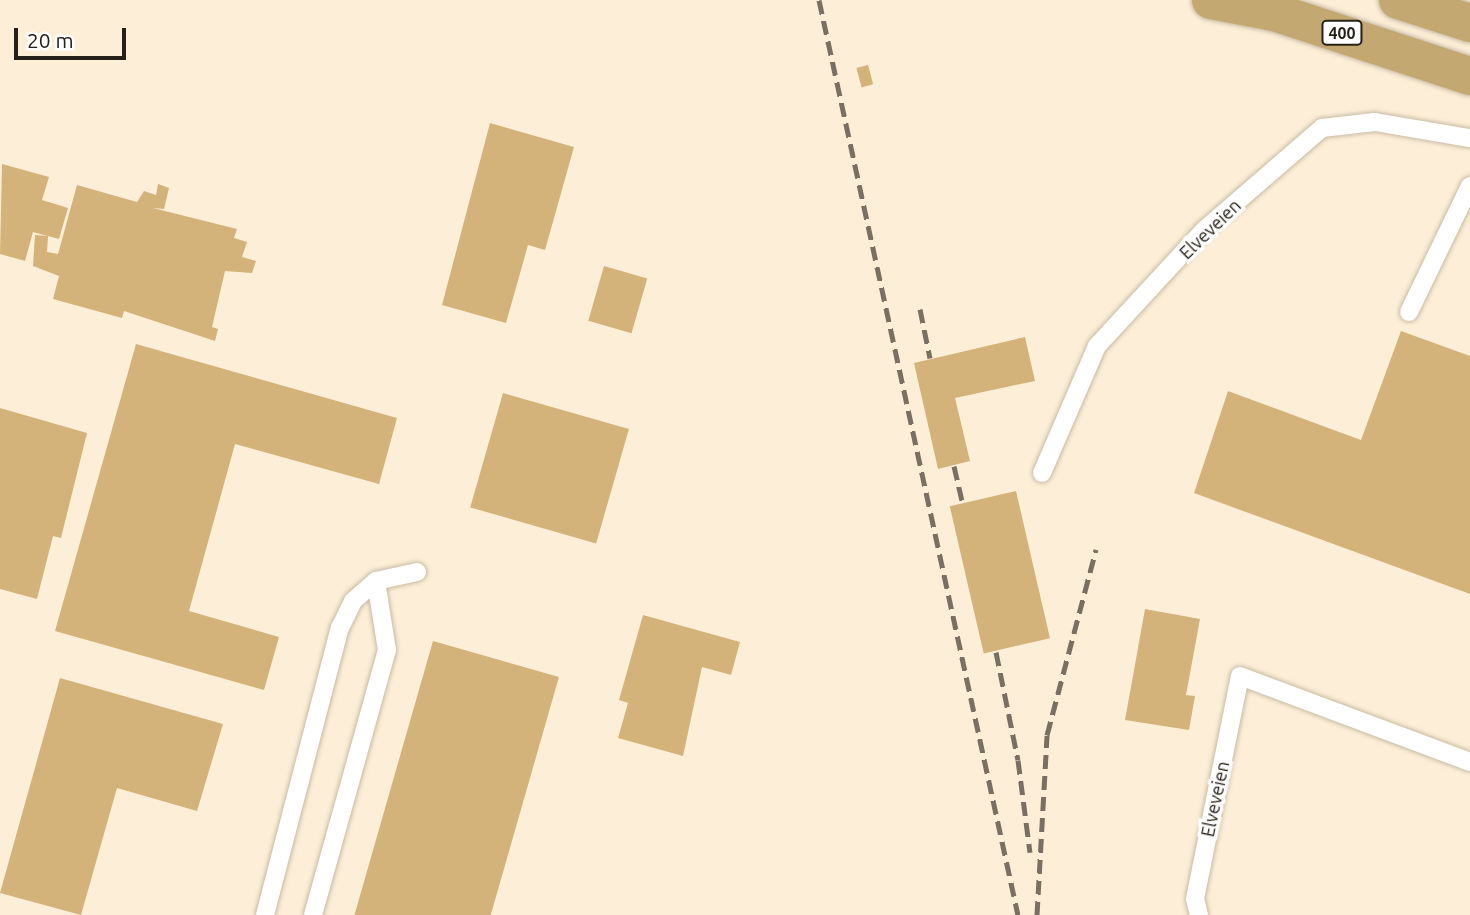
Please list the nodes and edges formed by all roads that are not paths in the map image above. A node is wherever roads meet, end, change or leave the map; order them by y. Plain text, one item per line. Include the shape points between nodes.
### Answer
1 (1211, 0) edge
2 (1398, 0) edge
3 (1470, 23) edge
4 (1470, 76) edge
5 (1470, 138) edge
6 (1470, 186) edge
7 (1409, 312) dead end
8 (1042, 473) dead end
9 (416, 572) dead end
10 (376, 581) junction
11 (1470, 762) edge
12 (265, 915) edge
13 (313, 915) edge
14 (1199, 915) edge

1 - 4 highway, 400 via 1274,12
2 - 3 highway
5 - 8 lane, Elveveien via 1375,122 1322,128 1203,232 1097,346
6 - 7 lane
9 - 10 lane
10 - 12 lane via 353,601 340,628
10 - 13 lane via 387,650
11 - 14 lane, Elveveien via 1240,676 1195,899

